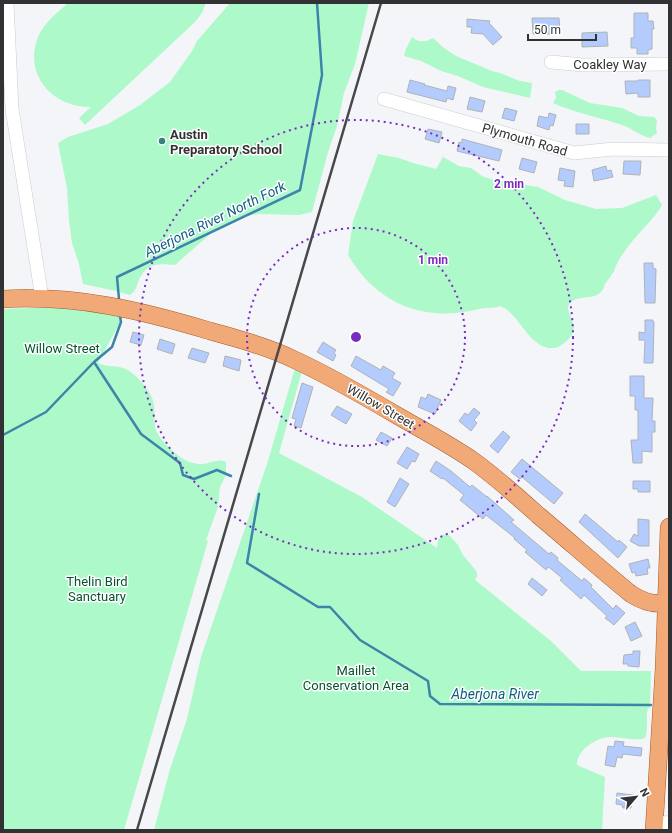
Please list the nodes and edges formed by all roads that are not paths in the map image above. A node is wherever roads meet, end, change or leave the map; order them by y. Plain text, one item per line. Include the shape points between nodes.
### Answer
1 (7, 3) edge
2 (551, 62) dead end
3 (669, 64) edge
4 (384, 98) dead end
5 (669, 150) edge
6 (42, 298) junction
7 (3, 299) edge
8 (669, 528) edge
9 (668, 603) edge
10 (666, 669) edge
11 (659, 825) edge

1 - 6 street via 12,109
2 - 3 street, Coakley Way via 583,65
4 - 5 street, Plymouth Road via 574,153 613,149
6 - 7 main road, Willow Street
6 - 9 main road, Willow Street via 83,301 128,309 230,337 294,360 353,390 469,458 631,594 645,601
8 - 9 main road
9 - 10 main road
10 - 11 main road

